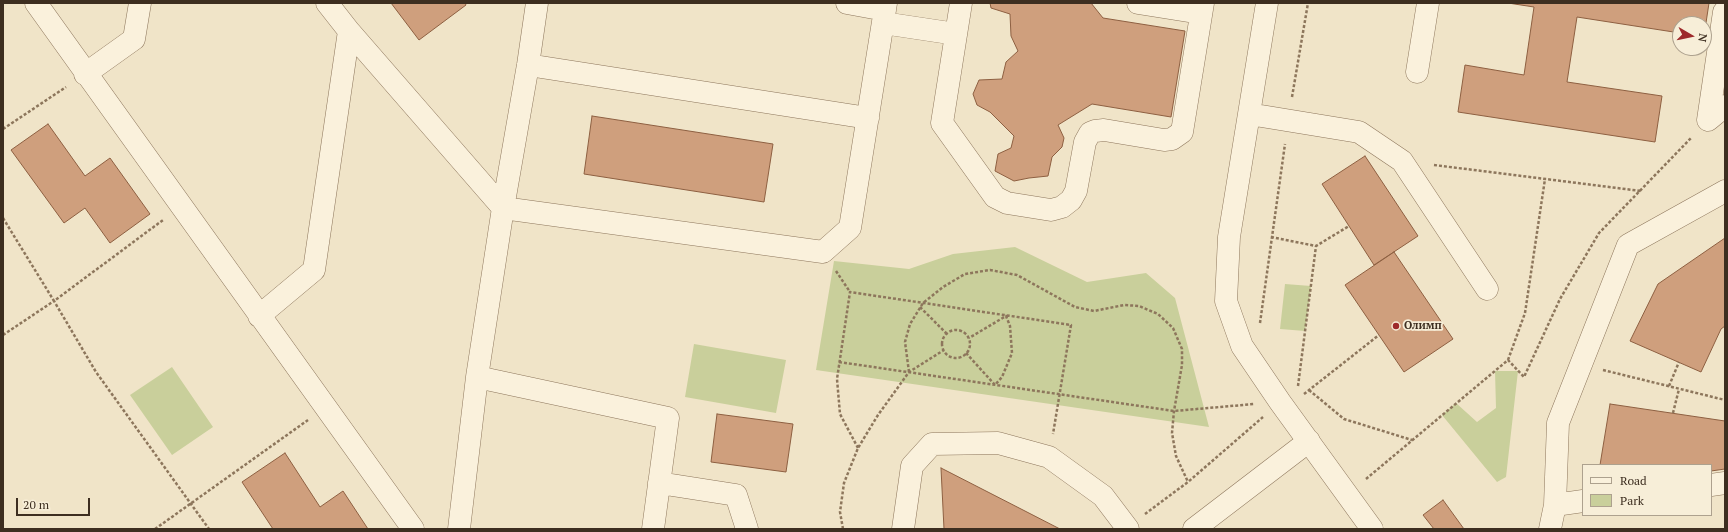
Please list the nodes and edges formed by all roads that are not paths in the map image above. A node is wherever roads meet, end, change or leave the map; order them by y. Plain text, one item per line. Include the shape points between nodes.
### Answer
1 (36, 3) edge
2 (140, 3) edge
3 (327, 3) edge
4 (537, 3) edge
5 (846, 3) edge
6 (961, 3) edge
7 (1138, 3) edge
8 (1267, 3) edge
9 (1428, 3) edge
10 (1202, 8) edge
11 (1725, 10) edge
12 (885, 12) edge
13 (349, 31) junction
14 (956, 34) junction
15 (528, 65) junction
16 (1417, 72) dead end
17 (85, 74) junction
18 (1725, 106) edge
19 (1249, 114) junction
20 (868, 118) junction
21 (1725, 191) edge
22 (503, 208) junction
23 (1487, 289) dead end
24 (258, 316) junction
25 (477, 377) junction
26 (1309, 442) junction
27 (659, 483) junction
28 (1725, 483) edge
29 (1712, 485) edge
30 (1582, 501) edge
31 (1554, 505) junction
32 (1127, 528) edge
33 (413, 529) edge
34 (459, 529) edge
35 (653, 529) edge
36 (747, 529) edge
37 (903, 529) edge
38 (1194, 529) edge
39 (1372, 529) edge
40 (1550, 529) edge

1 - 17 street
2 - 17 street via 134,39
3 - 13 street
4 - 15 street
5 - 12 street
6 - 14 street
7 - 10 street
8 - 19 street
9 - 16 street
10 - 14 street via 1182,132 1172,139 1164,140 1095,130 1085,142 1076,191 1071,200 1062,207 1051,210 1007,203 995,197 942,124
11 - 18 street via 1708,120
12 - 14 street
12 - 20 street
13 - 22 street
13 - 24 street via 314,270
15 - 20 street
15 - 22 street
17 - 24 street
19 - 23 street via 1359,132 1402,161
19 - 26 street via 1229,237 1226,300 1242,346 1289,397
20 - 22 street via 850,228 823,252
21 - 31 street via 1628,245 1558,423
22 - 25 street
24 - 33 street
25 - 27 street via 668,418
25 - 34 street
26 - 38 street
26 - 39 street
27 - 35 street
27 - 36 street via 736,494
28 - 29 street
30 - 31 street
31 - 40 street
32 - 37 street via 1103,496 1049,458 998,443 932,444 912,466

